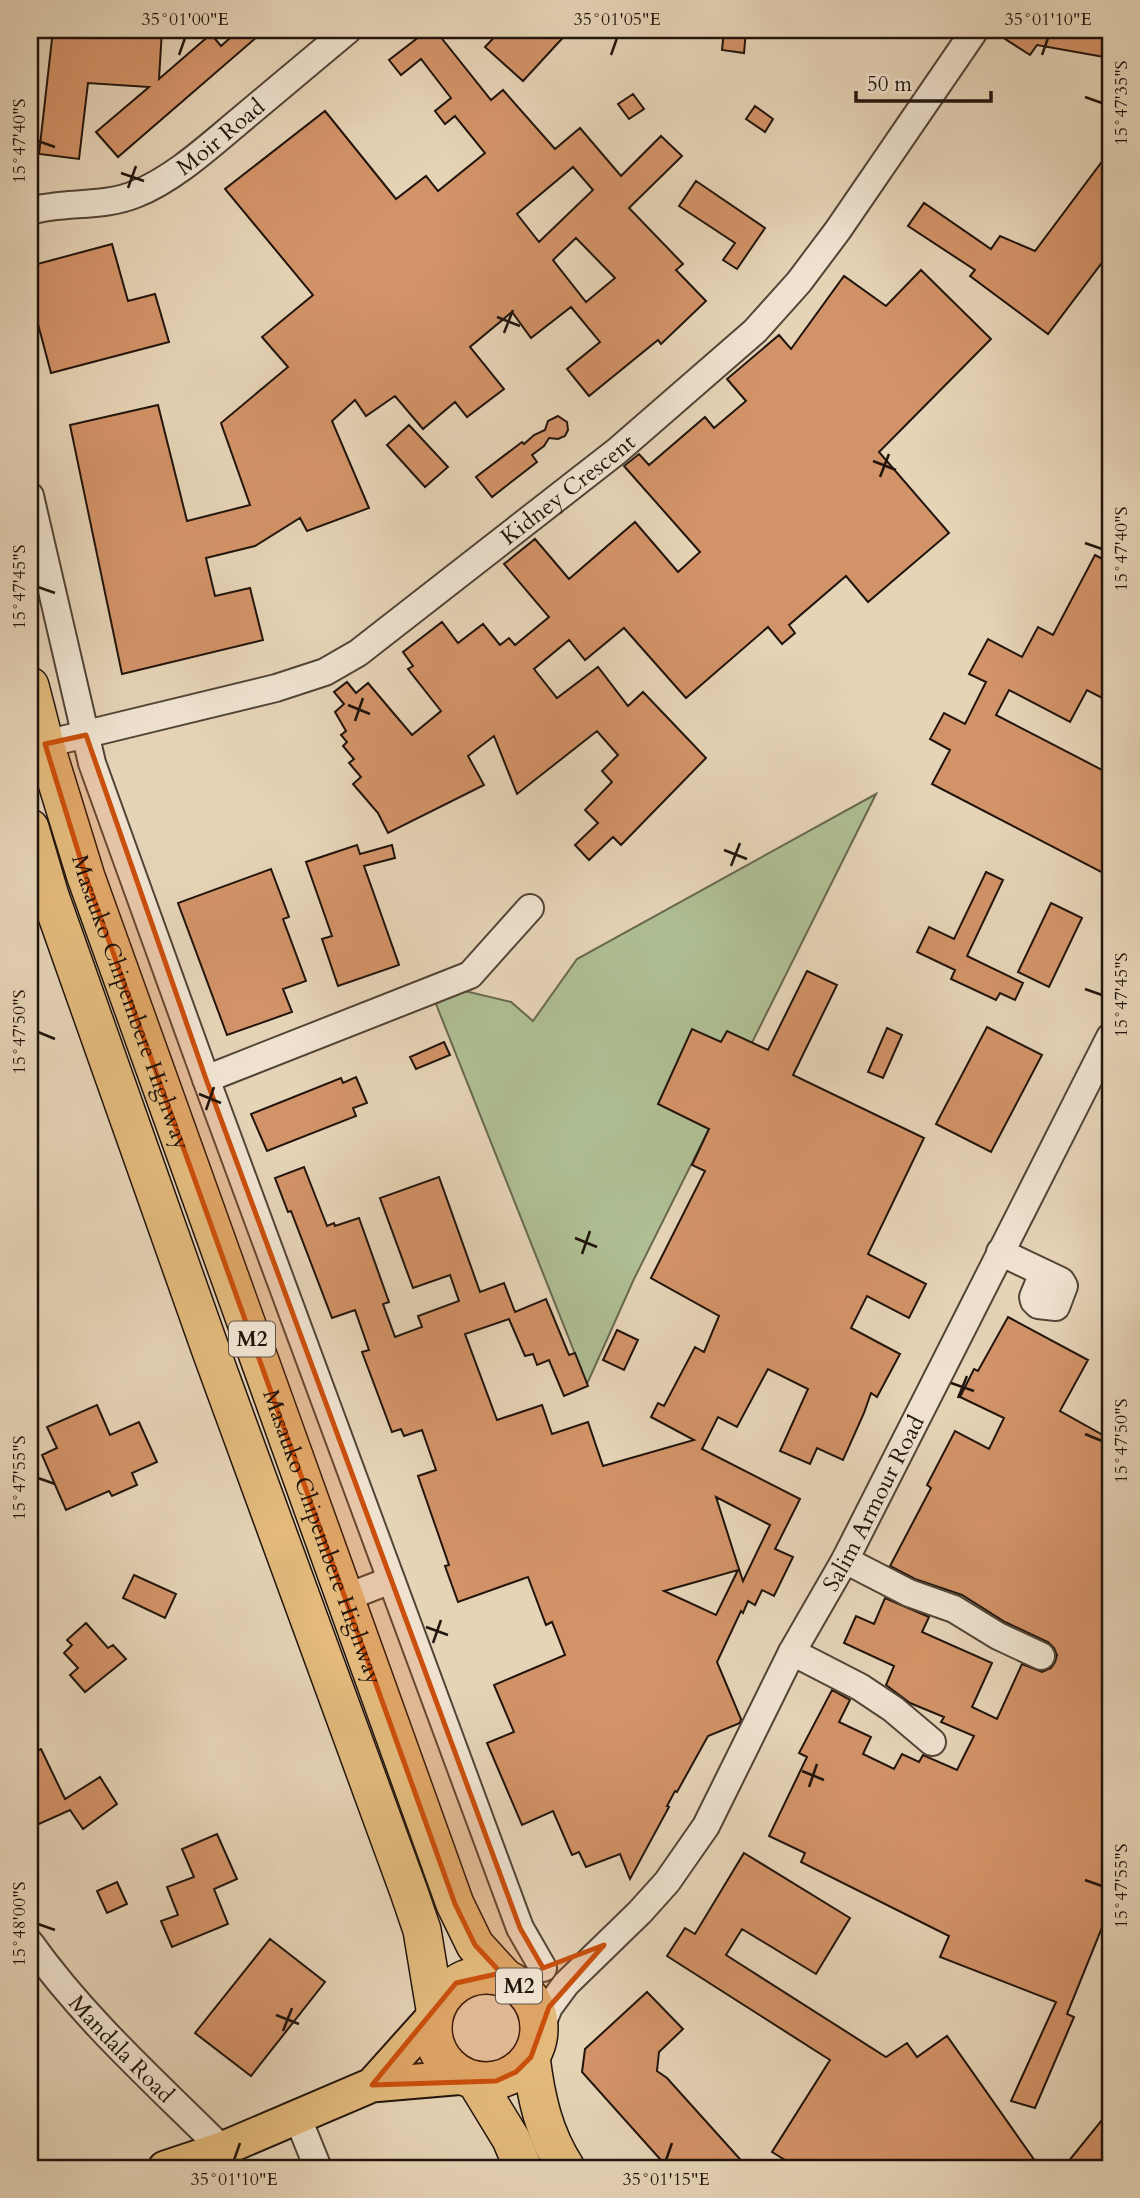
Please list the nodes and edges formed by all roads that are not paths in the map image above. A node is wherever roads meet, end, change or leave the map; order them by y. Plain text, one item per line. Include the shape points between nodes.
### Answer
1 (348, 30) edge
2 (975, 30) edge
3 (30, 211) edge
4 (30, 496) edge
5 (30, 686) edge
6 (86, 735) junction
7 (37, 755) edge
8 (30, 828) edge
9 (530, 908) dead end
10 (1110, 1037) edge
11 (206, 1079) junction
12 (1000, 1252) junction
13 (1043, 1273) dead end
14 (845, 1560) junction
15 (391, 1580) junction
16 (345, 1598) junction
17 (792, 1652) junction
18 (1041, 1656) dead end
19 (932, 1742) dead end
20 (30, 1943) edge
21 (604, 1945) junction
22 (519, 1976) junction
23 (434, 2013) junction
24 (536, 2043) junction
25 (470, 2079) junction
26 (372, 2085) junction
27 (297, 2116) junction
28 (222, 2149) junction
29 (165, 2168) edge
30 (318, 2168) edge
31 (523, 2168) edge
32 (566, 2168) edge

1 - 3 street, Moir Road via 211,144 135,195
2 - 6 street, Kidney Crescent via 799,282 755,331 617,451 358,653 325,672
4 - 6 street
5 - 7 highway, Masauko Chipembere Highway / M2
6 - 7 street, Kidney Crescent
6 - 11 street via 92,763
7 - 16 highway, Masauko Chipembere Highway / M2 via 86,877
8 - 23 highway, Masauko Chipembere Highway / M2 via 206,1338 422,1930
9 - 11 street via 470,975
10 - 12 street, Salim Armour Road
11 - 15 street
12 - 13 street
12 - 14 street, Salim Armour Road
14 - 17 street, Salim Armour Road
14 - 18 street via 909,1593 954,1609
15 - 16 street
15 - 22 street via 520,1928
16 - 22 highway, Masauko Chipembere Highway / M2 via 455,1903 475,1945
17 - 19 street via 860,1687
17 - 21 street, Salim Armour Road via 706,1826 667,1882
20 - 28 street, Mandala Road via 111,2041
21 - 22 street, Salim Armour Road
21 - 24 street, Salim Armour Road via 549,2007
22 - 23 highway, M2 via 488,1975 456,1983
22 - 24 highway, M2 via 538,2014
23 - 25 highway, M2 via 432,2031 439,2052 453,2070
23 - 26 main road
24 - 25 highway via 516,2072 496,2081
24 - 32 highway, M2 via 535,2093 545,2127
25 - 26 main road
25 - 31 highway, M2 via 511,2139
26 - 27 main road
27 - 28 main road
27 - 30 street
28 - 29 main road

